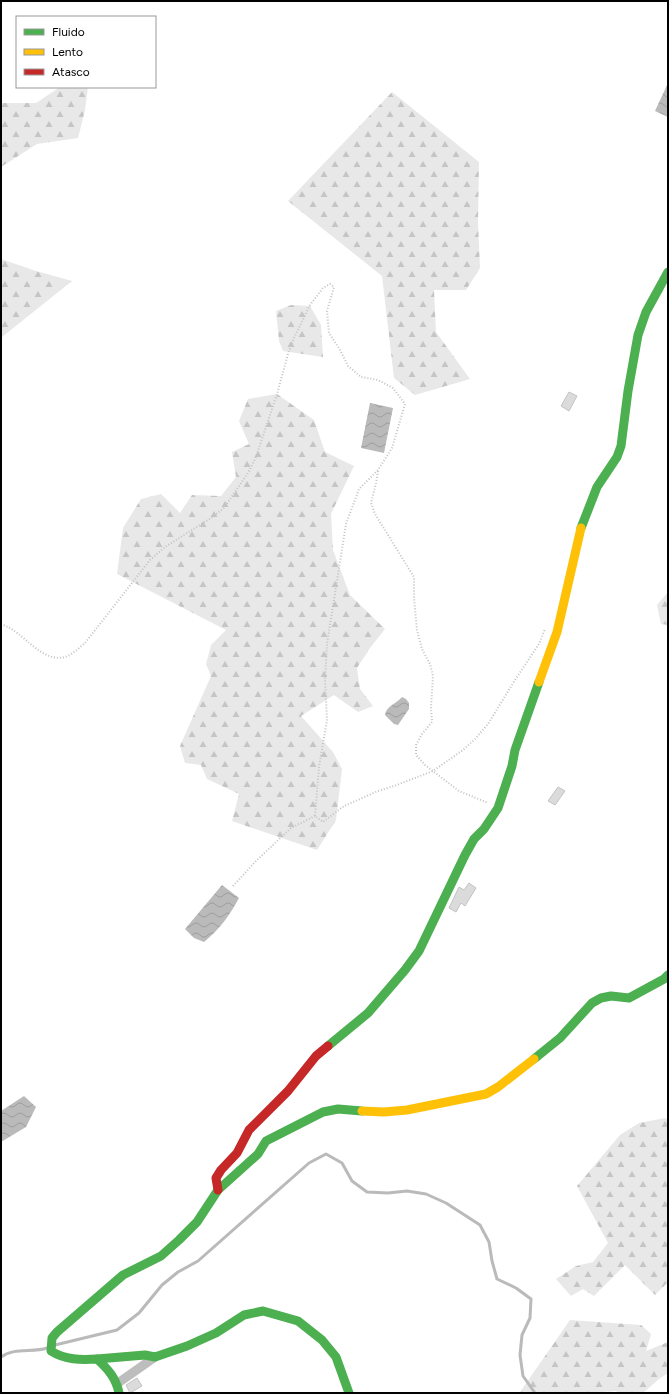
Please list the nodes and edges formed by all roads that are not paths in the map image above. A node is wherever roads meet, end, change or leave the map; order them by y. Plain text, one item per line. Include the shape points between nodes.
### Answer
1 (668, 272) edge
2 (668, 975) edge
3 (218, 1190) junction
4 (155, 1357) junction
5 (97, 1359) junction
6 (118, 1383) junction
7 (119, 1393) edge
8 (349, 1393) edge

1 - 3 street via 646,312 638,335 621,446 594,493 581,526 557,632 514,750 512,766 498,808 484,829 474,838 440,909 405,970 368,1012 316,1056 288,1091 249,1130 237,1153 216,1178
2 - 3 street via 629,998 611,996 592,1003 560,1038 486,1094 407,1110 384,1112 338,1109 324,1112 266,1141 258,1154
3 - 5 street via 197,1222 179,1240 161,1256 123,1276 52,1338 51,1351 57,1356
4 - 5 street via 145,1355
4 - 6 street
4 - 8 street via 216,1333 244,1315 263,1311 298,1321 322,1340 336,1357
5 - 6 street
6 - 7 street

